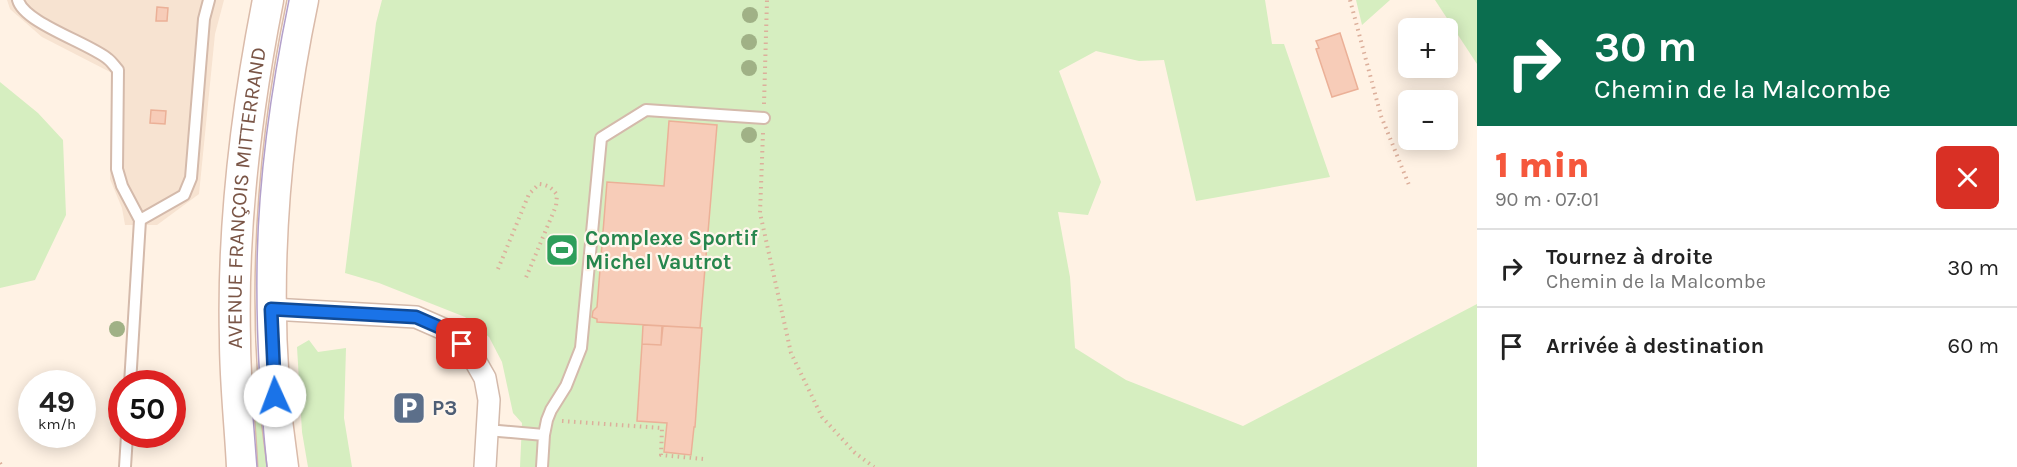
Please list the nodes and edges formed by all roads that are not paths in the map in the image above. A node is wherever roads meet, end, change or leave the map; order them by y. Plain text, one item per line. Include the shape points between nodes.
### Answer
1 (18, 0) edge
2 (209, 0) edge
3 (268, 0) edge
4 (303, 0) edge
5 (764, 118) dead end
6 (140, 220) junction
7 (271, 309) junction
8 (131, 370) edge
9 (488, 430) junction
10 (544, 435) junction
11 (126, 448) edge
12 (125, 467) edge
13 (242, 467) edge
14 (283, 467) edge
15 (485, 467) edge
16 (542, 467) edge

1 - 6 lane via 31,17 108,59 117,70 117,169
2 - 6 lane via 204,19 191,178 184,195
3 - 13 main road, AVENUE FRANÇOIS MITTERRAND via 245,137 236,236 234,340
4 - 7 main road, AVENUE FRANÇOIS MITTERRAND via 280,134
5 - 10 lane via 645,110 600,138 581,348 566,386 551,410
6 - 8 lane
7 - 9 street via 416,317 448,331 470,350 485,378
7 - 14 main road, AVENUE FRANÇOIS MITTERRAND via 276,417
9 - 10 lane
9 - 15 street
10 - 16 lane
11 - 12 lane

